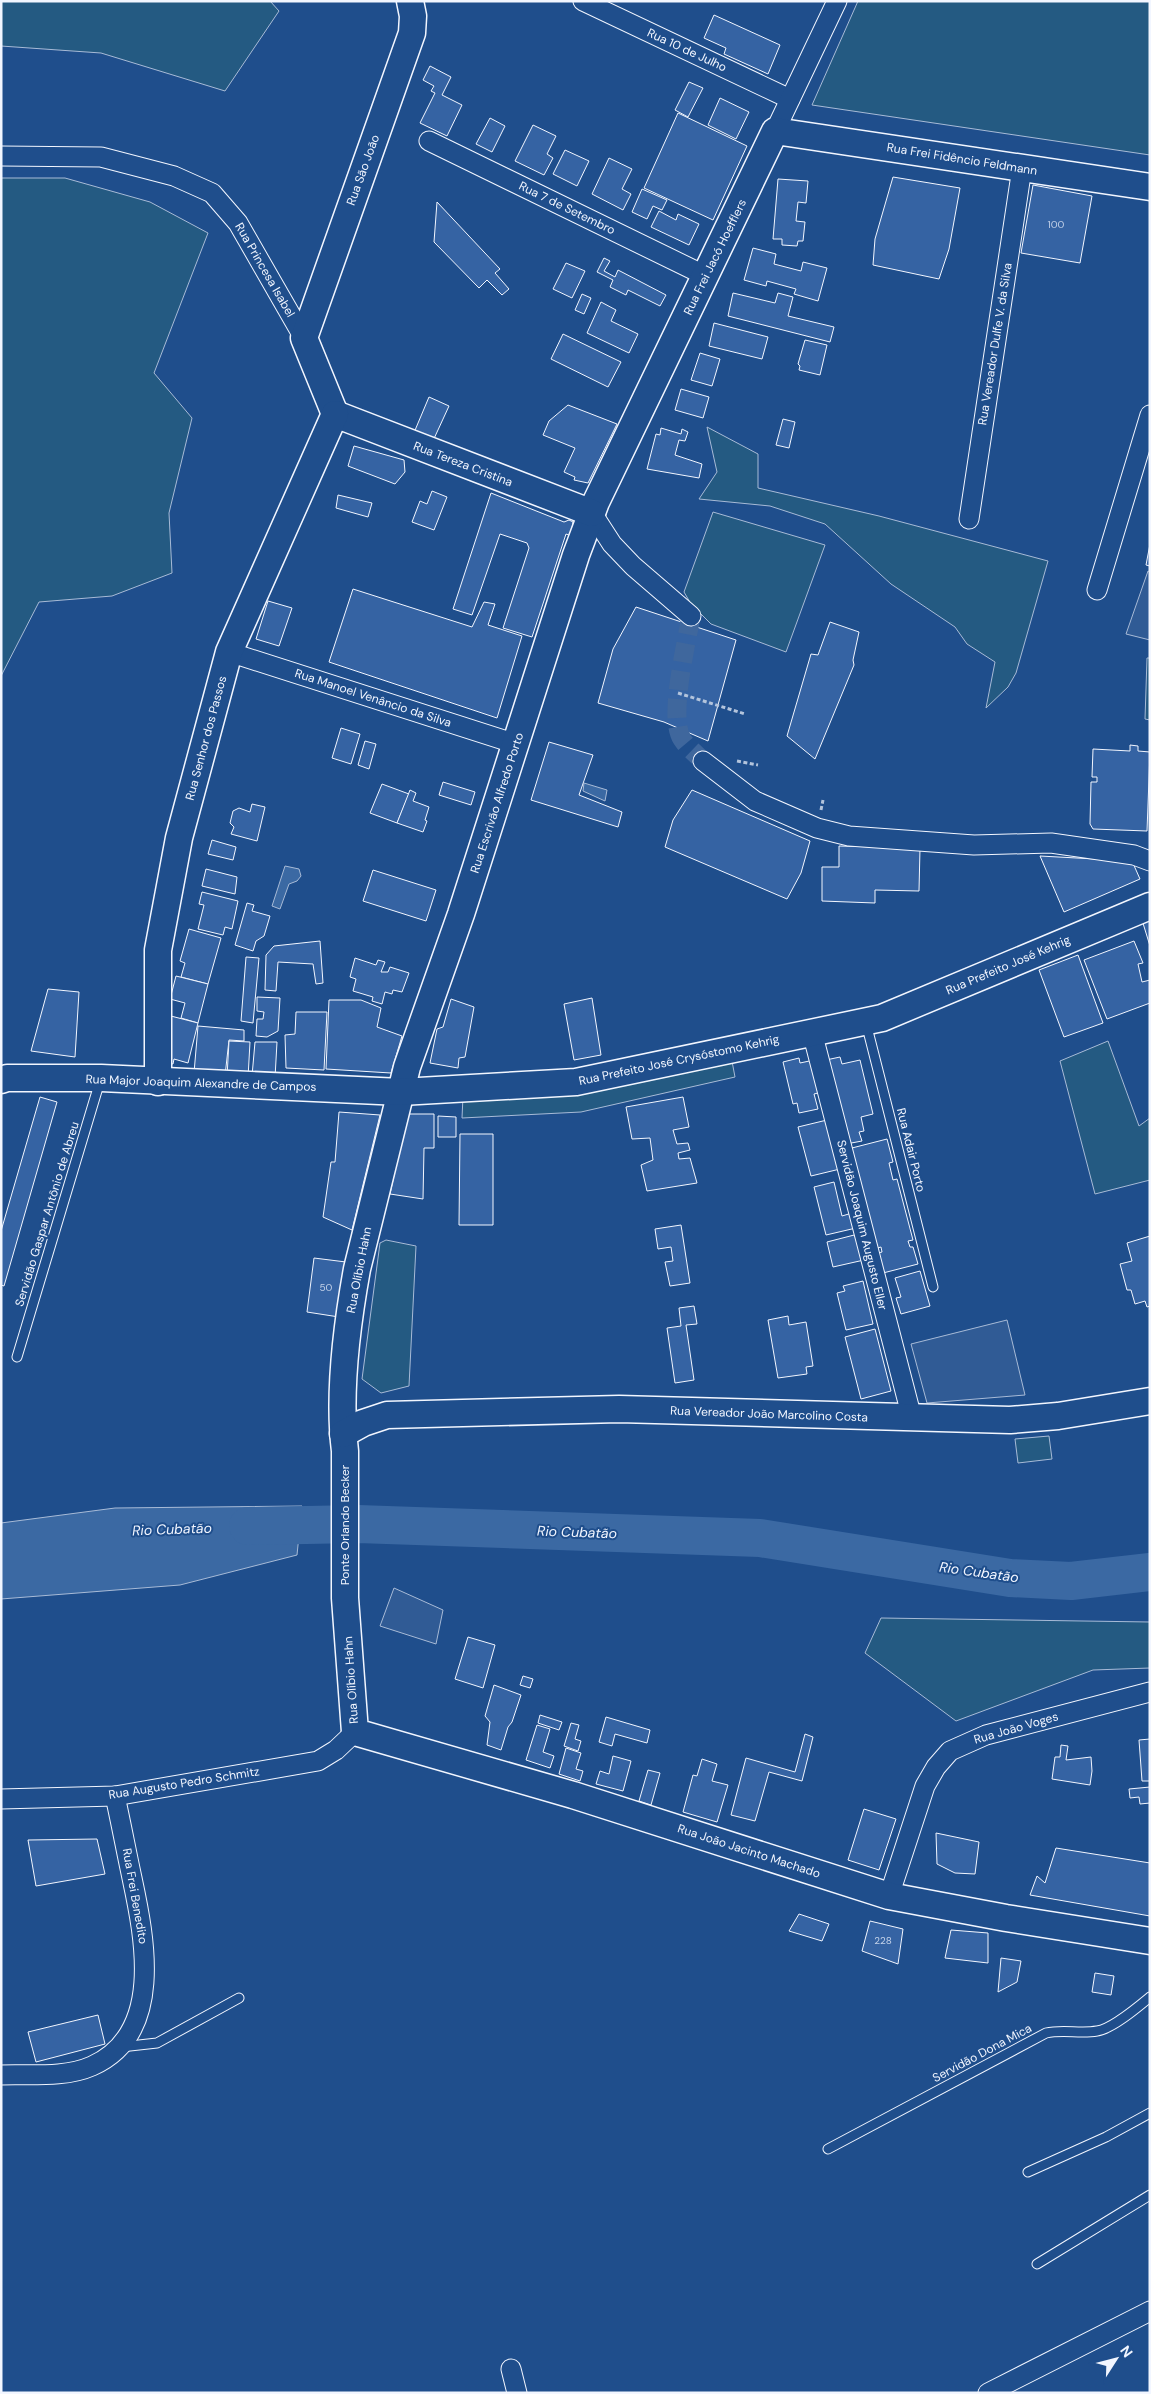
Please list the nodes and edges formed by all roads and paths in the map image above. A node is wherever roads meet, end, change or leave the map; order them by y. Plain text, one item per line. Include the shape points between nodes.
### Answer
1 (410, 1) edge
2 (583, 1) edge
3 (837, 1) edge
4 (790, 99) junction
5 (775, 131) junction
6 (428, 141) dead end
7 (1, 156) edge
8 (1022, 168) junction
9 (1150, 187) edge
10 (706, 276) junction
11 (304, 338) junction
12 (335, 414) junction
13 (1150, 415) edge
14 (592, 513) junction
15 (969, 519) dead end
16 (1097, 590) dead end
17 (691, 616) dead end
18 (229, 652) junction
19 (678, 693) dead end
20 (745, 714) dead end
21 (516, 744) junction
22 (703, 761) tunnel mouth
23 (1150, 861) edge
24 (1150, 906) edge
25 (865, 1020) junction
26 (812, 1032) junction
27 (101, 1078) junction
28 (1, 1080) edge
29 (158, 1082) junction
30 (401, 1092) junction
31 (933, 1286) dead end
32 (17, 1357) dead end
33 (344, 1391) junction
34 (1150, 1401) edge
35 (387, 1415) junction
36 (912, 1418) junction
37 (344, 1442) junction
38 (345, 1598) joint
39 (1150, 1692) edge
40 (355, 1732) junction
41 (115, 1796) junction
42 (1, 1798) edge
43 (889, 1896) junction
44 (1150, 1941) edge
45 (1150, 1996) edge
46 (239, 1998) dead end
47 (118, 2048) junction
48 (1, 2075) edge
49 (1150, 2113) edge
50 (828, 2149) dead end
51 (1028, 2172) dead end
52 (1150, 2195) edge
53 (1038, 2264) dead end
54 (1150, 2311) edge
55 (511, 2369) dead end
56 (518, 2393) edge
57 (988, 2393) edge

1 - 11 main road, Rua São João via 412,33
2 - 4 street, Rua 10 de Julho
3 - 4 street, Rua Frei Jacó Hoefflers
4 - 5 street, Rua Frei Jacó Hoefflers
5 - 8 main road, Rua Frei Fidêncio Feldmann
5 - 10 main road, Rua Frei Jacó Hoefflers
6 - 10 street, Rua 7 de Setembro
7 - 11 street, Rua Princesa Isabel via 101,158 174,176 212,193 238,223
8 - 9 main road, Rua Frei Fidêncio Feldmann
8 - 15 street, Rua Vereador Dulfe V. da Silva
10 - 14 main road, Rua Frei Jacó Hoefflers
11 - 12 main road, Rua Princesa Isabel
12 - 14 main road, Rua Tereza Cristina
12 - 18 main road, Rua Senhor dos Passos
13 - 16 street
14 - 17 street via 612,544 633,566
14 - 21 main road, Rua Escrivão Alfredo Porto
18 - 21 street, Rua Manoel Venâncio da Silva
18 - 29 main road, Rua Senhor dos Passos via 179,838 158,950
19 - 20 path
21 - 30 main road, Rua Escrivão Alfredo Porto
22 - 23 street via 755,801 818,828 849,836 974,845 1051,844 1134,855
24 - 25 main road, Rua Prefeito José Kehrig via 882,1018
25 - 26 main road, Rua Prefeito José Crysóstomo Kehrig
25 - 31 lane, Rua Adair Porto
26 - 30 main road, Rua Prefeito José Crysóstomo Kehrig via 576,1082
26 - 36 street, Servidão Joaquim Augusto Eller
27 - 28 main road, Rua Major Joaquim Alexandre de Campos
27 - 29 main road, Rua Major Joaquim Alexandre de Campos
27 - 32 lane, Servidão Gaspar Antônio de Abreu
29 - 30 main road, Rua Major Joaquim Alexandre de Campos
30 - 33 main road, Rua Olíbio Hahn via 357,1269
33 - 35 main road, Rua Vereador João Marcolino Costa via 364,1406
33 - 37 main road, Rua Olíbio Hahn
34 - 36 main road, Rua Vereador João Marcolino Costa via 1010,1420
35 - 36 main road, Rua Vereador João Marcolino Costa via 619,1409
35 - 37 main road, Rua Vereador João Marcolino Costa via 363,1423
37 - 38 main road, Ponte Orlando Becker
38 - 40 main road, Rua Olíbio Hahn
39 - 43 street, Rua João Voges via 986,1735 950,1751 923,1790
40 - 41 street, Rua Augusto Pedro Schmitz via 318,1761
40 - 43 main road, Rua João Jacinto Machado via 573,1795
41 - 42 street, Rua Augusto Pedro Schmitz
41 - 47 street, Rua Frei Benedito via 142,1924 145,1976 133,2028
43 - 44 main road, Rua João Jacinto Machado
45 - 50 lane, Servidão Dona Mica via 1107,2028 1046,2033
46 - 47 lane via 157,2043
47 - 48 street, Rua Frei Benedito via 100,2062 82,2069 53,2074
49 - 51 lane
52 - 53 lane
54 - 57 street
55 - 56 street

